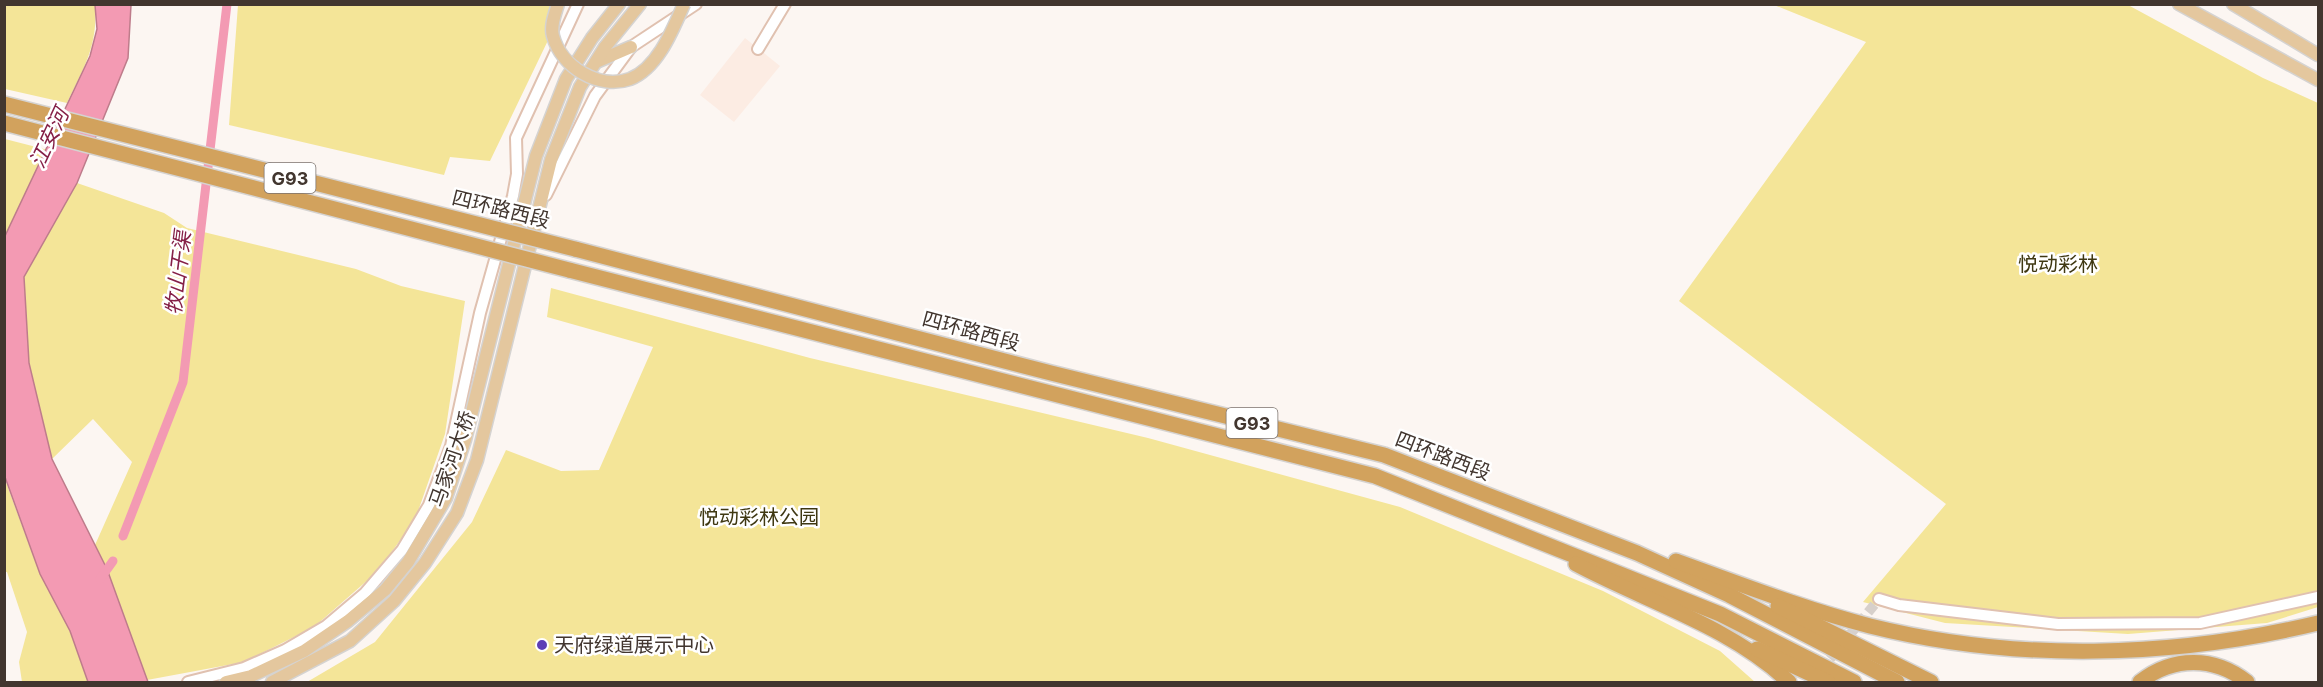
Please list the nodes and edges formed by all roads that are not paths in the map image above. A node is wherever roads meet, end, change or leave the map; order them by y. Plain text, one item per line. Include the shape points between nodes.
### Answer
1 (558, 4) edge
2 (578, 4) edge
3 (619, 4) edge
4 (640, 4) edge
5 (684, 4) edge
6 (696, 4) edge
7 (785, 4) edge
8 (2179, 4) edge
9 (2233, 4) edge
10 (632, 47) junction
11 (758, 48) dead end
12 (2319, 55) edge
13 (596, 62) junction
14 (2319, 80) edge
15 (4, 104) edge
16 (4, 123) edge
17 (540, 206) junction
18 (1524, 536) junction
19 (1636, 553) junction
20 (1699, 569) junction
21 (2319, 597) edge
22 (1879, 599) dead end
23 (1695, 619) junction
24 (2319, 623) edge
25 (188, 682) edge
26 (226, 682) edge
27 (272, 682) edge
28 (1789, 682) edge
29 (1828, 682) edge
30 (1854, 682) edge
31 (1897, 682) edge
32 (1930, 682) edge
33 (2140, 682) edge
34 (2247, 682) edge

1 - 5 main road, bridge via 552,36 564,60 590,77 609,82 630,78 647,68
2 - 25 street via 516,138 513,196 480,313 451,446 429,505 402,550 365,593 326,626 244,668
3 - 26 main road via 566,79 536,156 465,441 446,498 408,562 386,590 304,651 251,676
4 - 13 main road, 马家河大桥
6 - 10 street
7 - 11 street
8 - 14 main road
9 - 12 main road
10 - 13 main road
10 - 17 street via 595,96
13 - 17 main road, 马家河大桥 via 565,122
15 - 19 highway, 四环路西段 / G93, bridge via 1384,455
16 - 18 highway, 四环路西段 / G93, bridge via 1375,476
17 - 27 main road, 马家河大桥 via 477,460 457,513 425,563 394,601 350,641
18 - 23 highway via 1609,581
18 - 30 highway, 四环路西段 / G93 via 1720,614
19 - 20 highway via 1662,556
19 - 31 highway, 四环路西段 / G93 via 1729,595
20 - 24 highway via 1869,626 2018,649 2078,651 2181,646 2266,635
20 - 32 highway
21 - 22 street via 2200,623 2070,624 1899,605
23 - 28 highway
23 - 29 highway
33 - 34 highway via 2158,670 2195,662 2218,665

